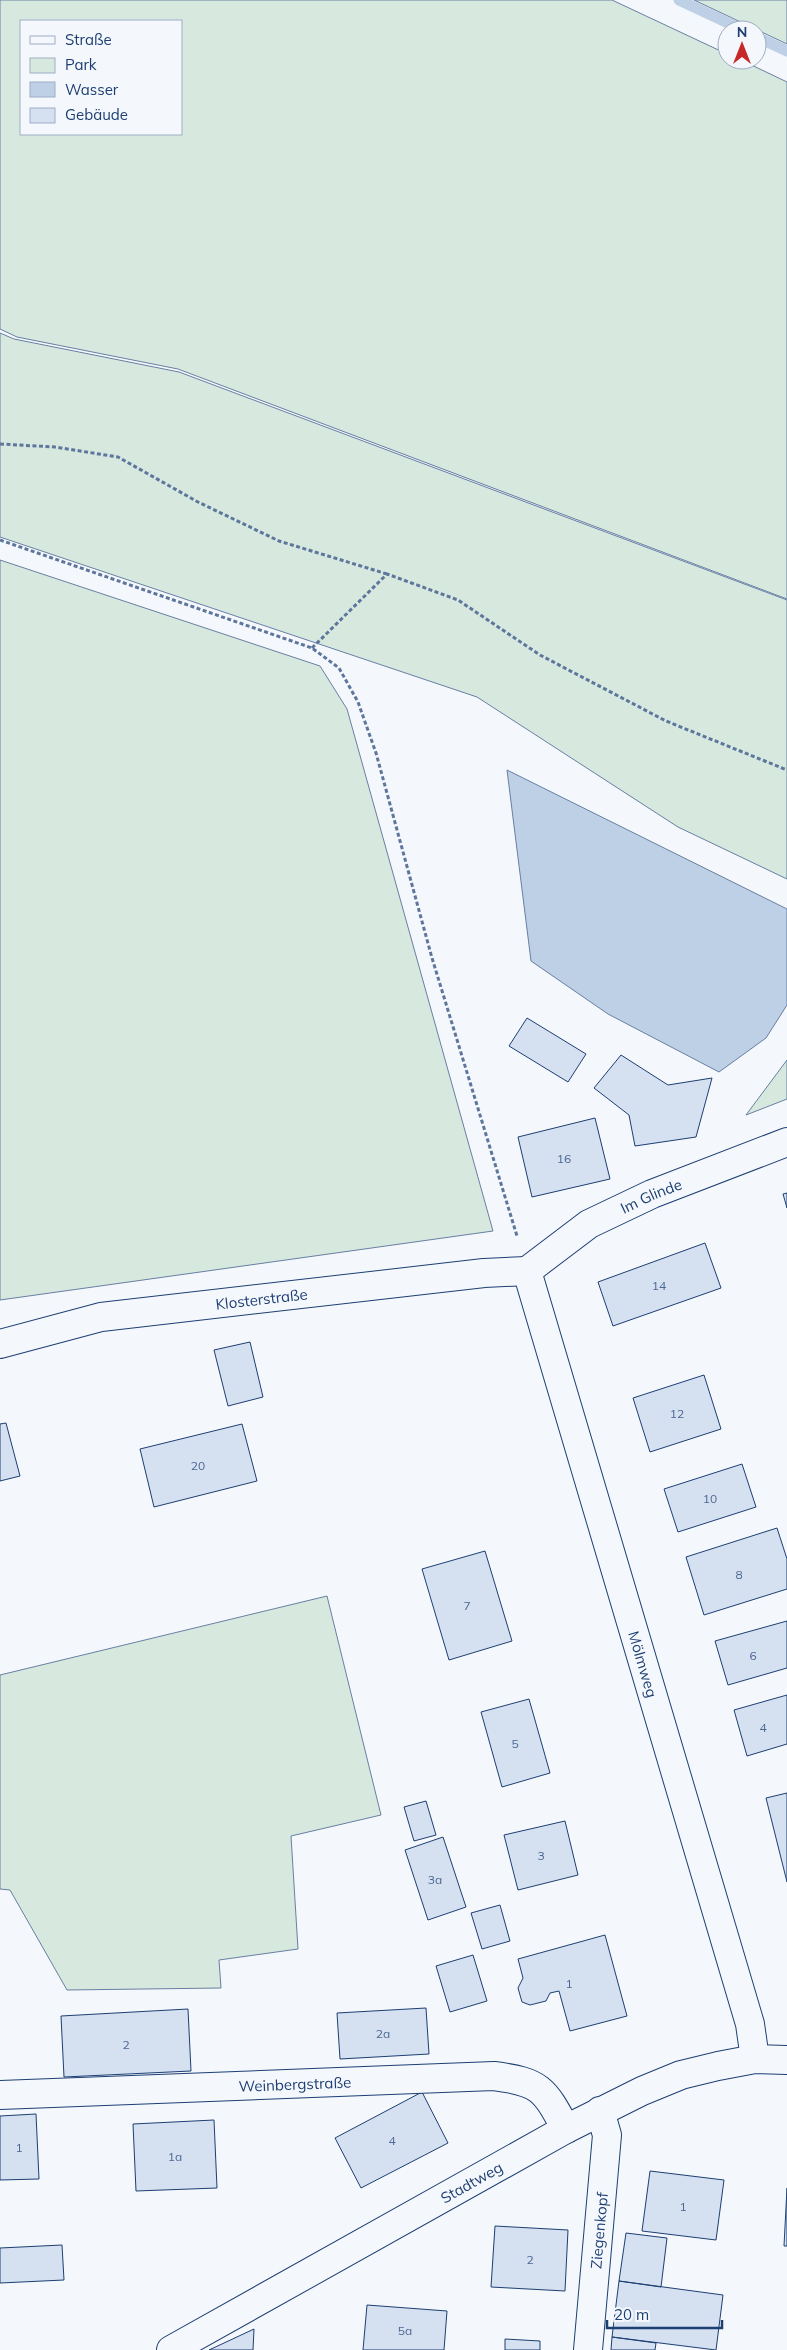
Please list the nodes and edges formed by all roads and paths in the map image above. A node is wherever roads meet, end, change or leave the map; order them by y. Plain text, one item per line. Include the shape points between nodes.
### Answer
1 (0, 444) edge
2 (0, 540) edge
3 (387, 574) junction
4 (312, 648) junction
5 (787, 770) edge
6 (787, 1142) edge
7 (527, 1271) junction
8 (0, 1344) edge
9 (755, 2059) junction
10 (787, 2060) edge
11 (0, 2095) edge
12 (600, 2111) junction
13 (566, 2129) junction
14 (171, 2350) edge
15 (588, 2350) edge

1 - 3 path via 55,447 118,458 279,541
2 - 4 path
3 - 4 path
3 - 5 path via 458,600 540,655 666,721
4 - 7 path via 339,668 358,702 376,753 432,958
6 - 7 street, Im Glinde via 652,1194 589,1224
7 - 8 street, Klosterstraße via 484,1273 101,1317
7 - 9 street, Mölmweg via 750,2024
9 - 10 street, Stadtweg
9 - 12 street, Stadtweg via 681,2074
11 - 13 street, Weinbergstraße via 494,2076 523,2080 538,2087
12 - 13 street, Stadtweg
12 - 15 street, Ziegenkopf via 607,2134
13 - 14 street, Stadtweg

